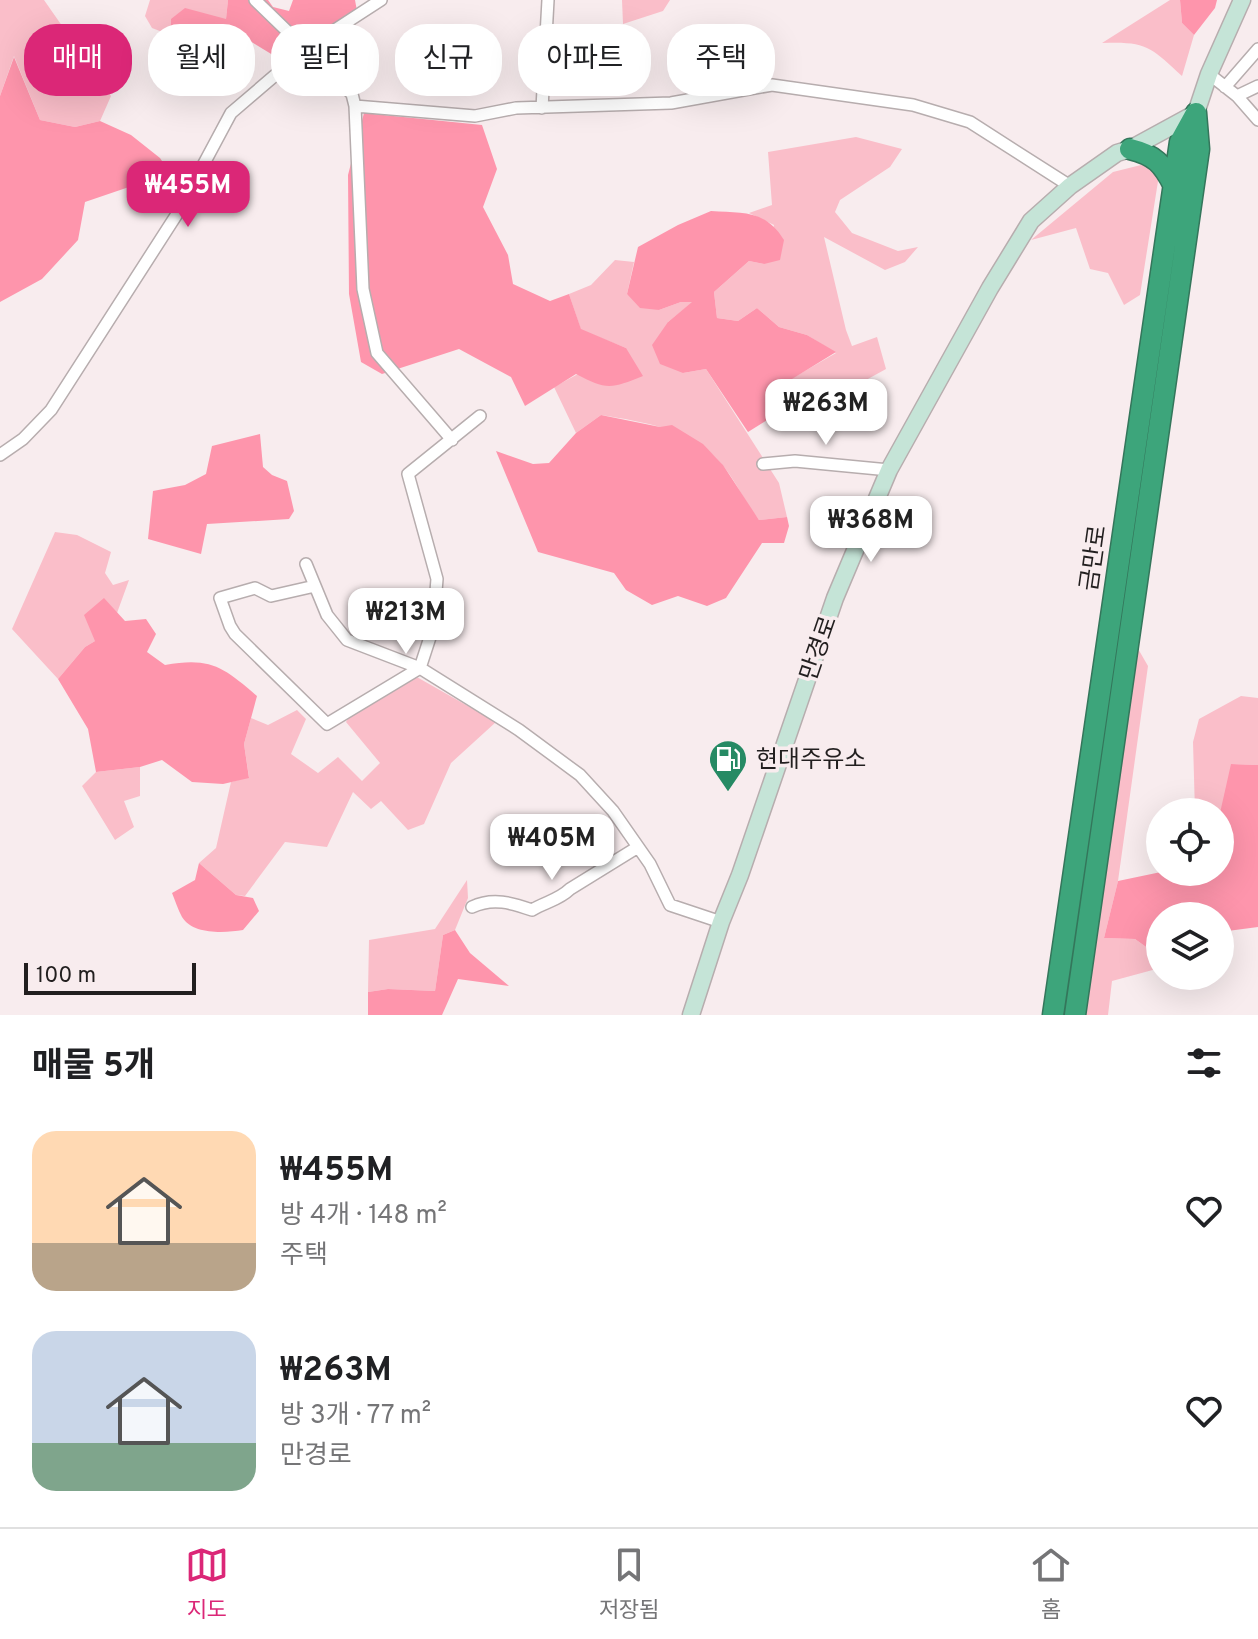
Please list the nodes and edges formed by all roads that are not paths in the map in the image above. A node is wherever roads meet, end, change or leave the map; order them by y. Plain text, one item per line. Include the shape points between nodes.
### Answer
1 (255, 0) edge
2 (381, 0) edge
3 (548, 0) edge
4 (1242, 0) edge
5 (281, 24) edge
6 (344, 24) edge
7 (1258, 49) edge
8 (1209, 74) junction
9 (271, 79) edge
10 (1258, 86) edge
11 (1225, 87) junction
12 (352, 96) edge
13 (1237, 96) junction
14 (355, 106) junction
15 (542, 108) junction
16 (1196, 113) junction
17 (1258, 120) edge
18 (1130, 149) junction
19 (1070, 186) junction
20 (1174, 186) junction
21 (480, 416) dead end
22 (452, 440) junction
23 (0, 455) edge
24 (763, 464) dead end
25 (889, 470) junction
26 (306, 564) dead end
27 (315, 586) junction
28 (420, 668) junction
29 (638, 847) junction
30 (472, 907) dead end
31 (721, 922) junction
32 (691, 1015) edge
33 (1053, 1015) edge
34 (1075, 1015) edge

1 - 5 street
2 - 6 street
3 - 15 street
4 - 8 street, 금만로
7 - 11 street
8 - 11 street
8 - 16 street, 금만로
9 - 23 street via 231,113 177,214 51,410
10 - 13 street
11 - 13 street
12 - 14 street
13 - 17 street
14 - 15 street via 475,116
14 - 22 street via 363,289 377,353
15 - 19 street via 671,103 772,85 913,105 970,122
16 - 18 street, 만경로
16 - 20 highway, 금만로 via 1180,142
16 - 34 highway, 금만로 via 1199,149
18 - 19 street, 만경로
18 - 20 highway via 1157,158
19 - 25 street, 만경로 via 1031,221
20 - 33 highway, 금만로
21 - 22 street
22 - 28 street via 408,474 437,579 433,628
24 - 25 street via 795,461
25 - 31 street, 만경로 via 835,598
26 - 27 street
27 - 28 street via 327,615 347,640
27 - 28 street via 271,596 255,588 220,598 235,634 327,724
28 - 29 street via 580,775
29 - 30 street via 561,898 532,910 509,901
29 - 31 street via 670,905
31 - 32 street, 만경로

